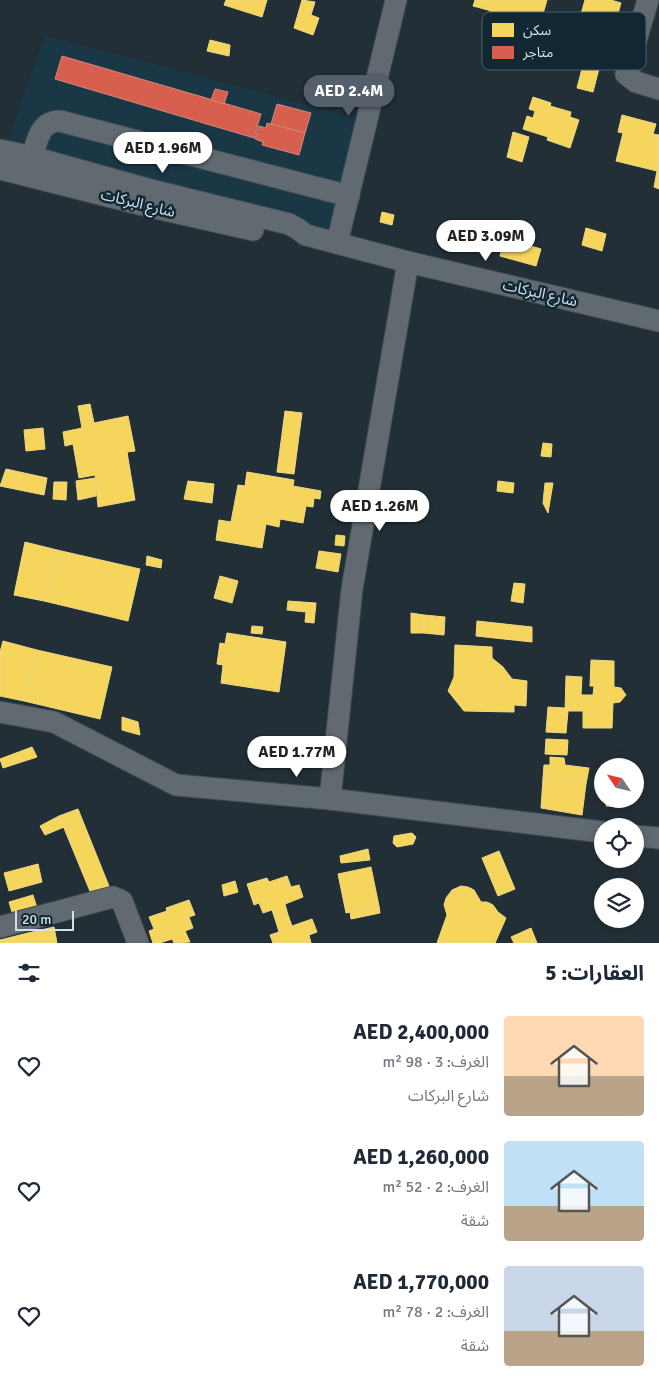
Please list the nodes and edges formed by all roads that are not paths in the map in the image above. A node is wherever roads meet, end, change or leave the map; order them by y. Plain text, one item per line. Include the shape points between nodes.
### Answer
1 (396, 0) edge
2 (648, 0) edge
3 (644, 12) edge
4 (627, 70) edge
5 (659, 89) edge
6 (0, 150) edge
7 (33, 157) junction
8 (0, 160) edge
9 (0, 169) edge
10 (349, 196) junction
11 (306, 236) junction
12 (337, 243) junction
13 (408, 262) junction
14 (659, 321) edge
15 (0, 712) edge
16 (330, 799) junction
17 (594, 831) edge
18 (644, 837) edge
19 (659, 838) edge
20 (0, 927) edge
21 (138, 943) edge

1 - 10 street
2 - 3 street
4 - 5 street via 626,74 636,82
6 - 7 street, شارع البركات
7 - 8 street via 26,165
7 - 10 street via 44,127 60,121
7 - 11 street, شارع البركات via 289,224
9 - 11 street, شارع البركات via 290,238
10 - 12 street
11 - 12 street, شارع البركات
12 - 13 street, شارع البركات
13 - 14 street, شارع البركات
13 - 16 street via 352,589
15 - 16 street via 54,722 176,785
16 - 17 street
18 - 19 street
20 - 21 street via 113,897 122,901

